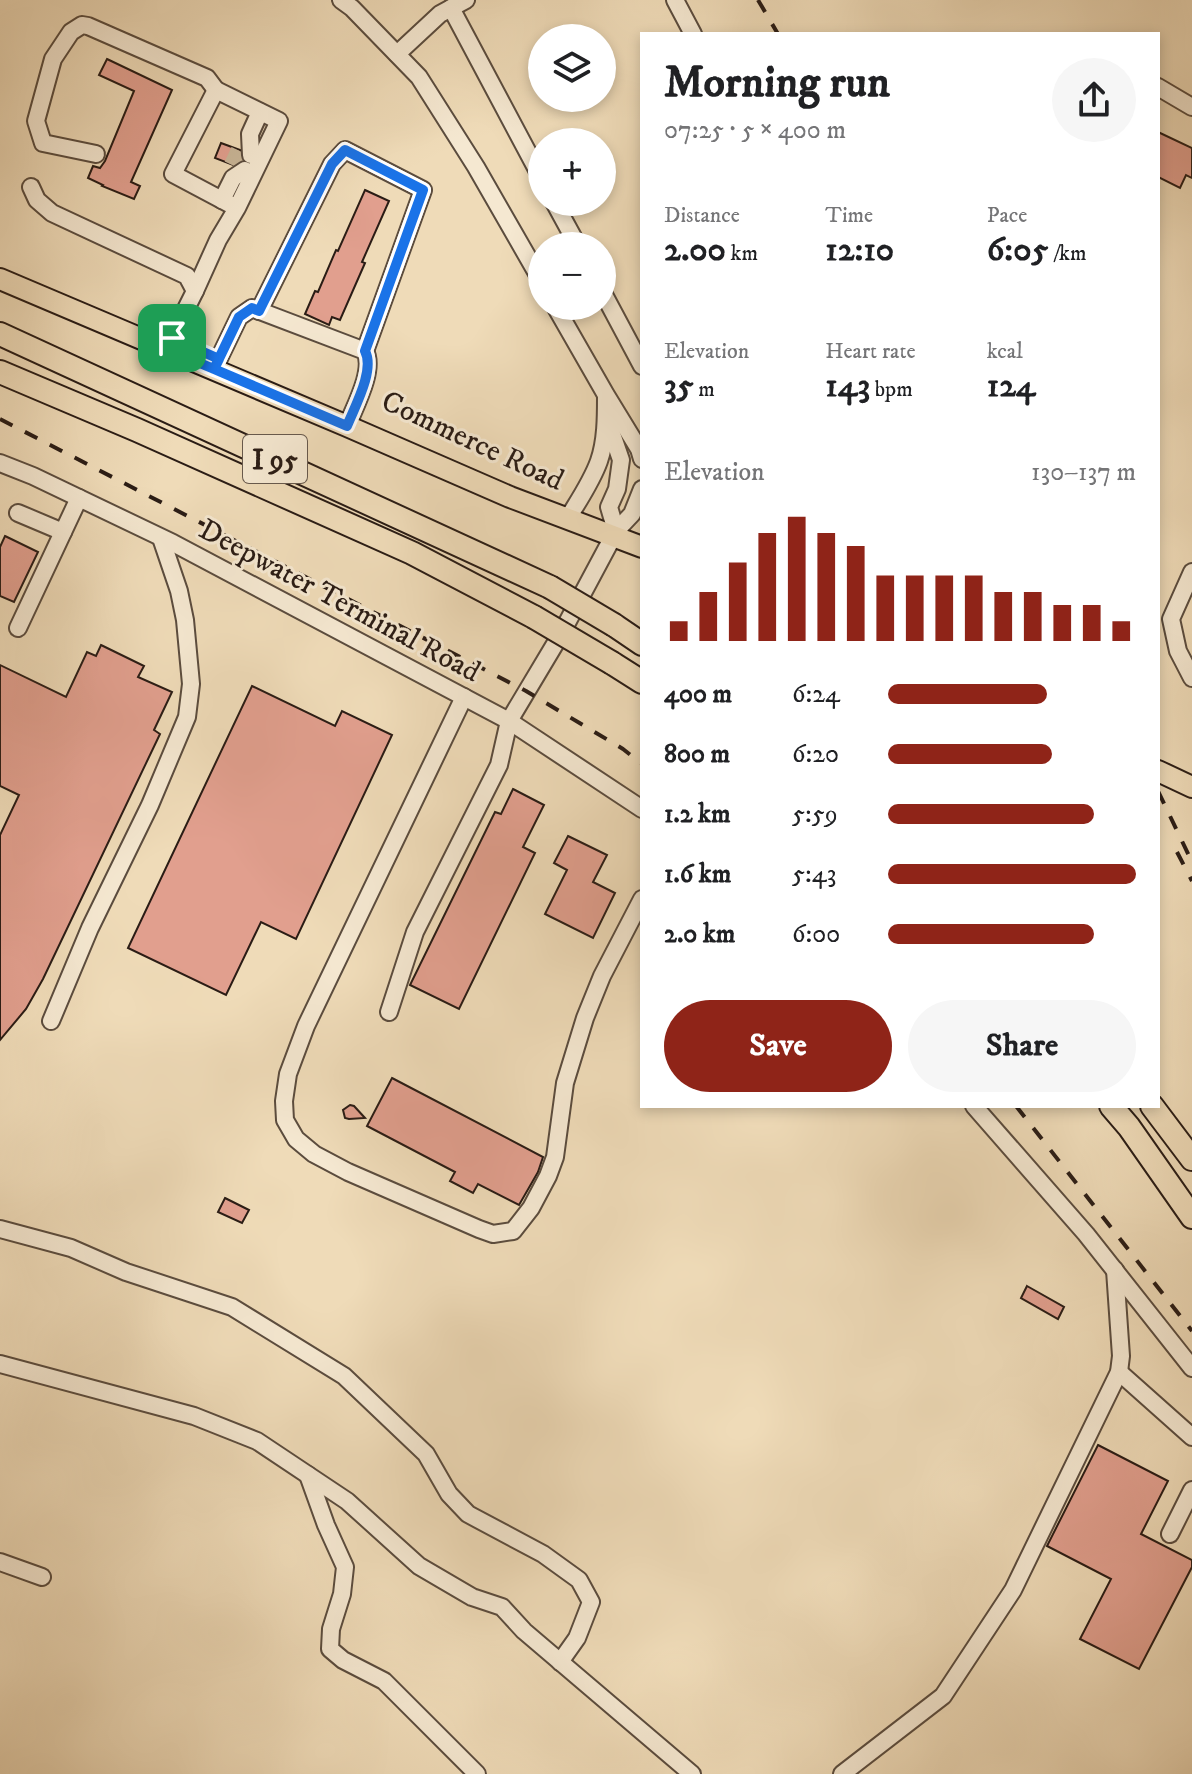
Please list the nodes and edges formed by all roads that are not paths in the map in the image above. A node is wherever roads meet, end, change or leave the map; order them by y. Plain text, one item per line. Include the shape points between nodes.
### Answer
1 (341, 0) edge
2 (466, 0) edge
3 (675, 0) edge
4 (451, 8) junction
5 (692, 32) edge
6 (397, 54) junction
7 (1160, 88) edge
8 (216, 90) junction
9 (1192, 107) edge
10 (260, 112) junction
11 (528, 153) edge
12 (96, 154) dead end
13 (31, 187) dead end
14 (230, 204) junction
15 (528, 258) edge
16 (0, 265) edge
17 (0, 279) edge
18 (195, 291) junction
19 (259, 311) junction
20 (616, 317) edge
21 (563, 320) edge
22 (0, 334) edge
23 (169, 344) junction
24 (365, 351) junction
25 (640, 362) edge
26 (217, 364) junction
27 (0, 372) edge
28 (606, 395) junction
29 (606, 419) junction
30 (349, 421) junction
31 (640, 452) edge
32 (0, 463) edge
33 (640, 494) edge
34 (79, 498) junction
35 (18, 513) dead end
36 (568, 518) junction
37 (63, 532) junction
38 (615, 533) junction
39 (161, 538) junction
40 (640, 546) edge
41 (1192, 572) edge
42 (18, 628) dead end
43 (640, 643) edge
44 (1192, 678) edge
45 (640, 681) edge
46 (464, 697) junction
47 (509, 721) junction
48 (1160, 772) edge
49 (1192, 787) edge
50 (640, 808) edge
51 (640, 903) edge
52 (389, 1012) dead end
53 (51, 1021) dead end
54 (976, 1108) edge
55 (1113, 1108) edge
56 (1154, 1108) edge
57 (1192, 1159) edge
58 (1192, 1217) edge
59 (0, 1229) edge
60 (1115, 1270) junction
61 (0, 1364) edge
62 (1192, 1368) edge
63 (1119, 1372) junction
64 (1192, 1437) edge
65 (308, 1475) junction
66 (1192, 1490) edge
67 (1170, 1534) dead end
68 (0, 1562) edge
69 (42, 1577) dead end
70 (560, 1662) junction
71 (477, 1774) edge
72 (692, 1774) edge
73 (842, 1774) edge

1 - 6 street
2 - 4 street
3 - 5 street
4 - 6 street
4 - 11 street
6 - 15 street via 419,77
7 - 9 street
8 - 10 street
8 - 12 street via 207,78 82,25 53,59 36,121 43,143
8 - 14 street via 173,174
10 - 14 street
10 - 14 street via 279,121
13 - 18 street via 52,213 187,276
14 - 18 street
16 - 23 main road, Commerce Road
17 - 23 main road, Commerce Road
18 - 23 street
19 - 24 street
19 - 24 street via 332,164 345,150 423,190
19 - 26 street via 252,308 239,317
20 - 25 street
21 - 28 street
22 - 43 highway, I 95, bridge via 550,587
23 - 26 main road, Commerce Road
24 - 30 street via 368,371
26 - 30 main road, Commerce Road
27 - 45 highway, I 95, bridge via 412,553
28 - 29 street
28 - 31 street
29 - 36 street via 600,458
29 - 38 street via 621,460 609,507
30 - 36 main road, Commerce Road via 510,497
32 - 34 street, Deepwater Terminal Road
33 - 38 street via 632,514
34 - 37 street
34 - 39 street, Deepwater Terminal Road
35 - 37 street
36 - 38 main road, Commerce Road
37 - 42 street
38 - 40 main road, Commerce Road
38 - 47 street
39 - 46 street, Deepwater Terminal Road
39 - 53 street via 185,620 191,684 187,717
41 - 44 street via 1171,619 1178,651
46 - 47 street, Deepwater Terminal Road
46 - 51 street via 306,1026 284,1101 285,1120 296,1139 348,1172 479,1229 493,1234 513,1231 548,1176 565,1083 585,1018
47 - 50 street, Deepwater Terminal Road
47 - 52 street via 499,765 415,932
48 - 49 main road
54 - 60 street
55 - 58 highway
56 - 57 highway
59 - 70 street via 71,1248 232,1307 344,1376 426,1454 449,1494 468,1514 579,1580 591,1602 577,1638
60 - 62 street
60 - 63 street
61 - 65 street via 194,1416 257,1441
63 - 64 street
63 - 73 street via 1013,1590 943,1696
65 - 70 street via 347,1501 419,1566 472,1597 502,1607
65 - 71 street via 345,1567 330,1649 384,1681
66 - 67 street
68 - 69 street
70 - 72 street

